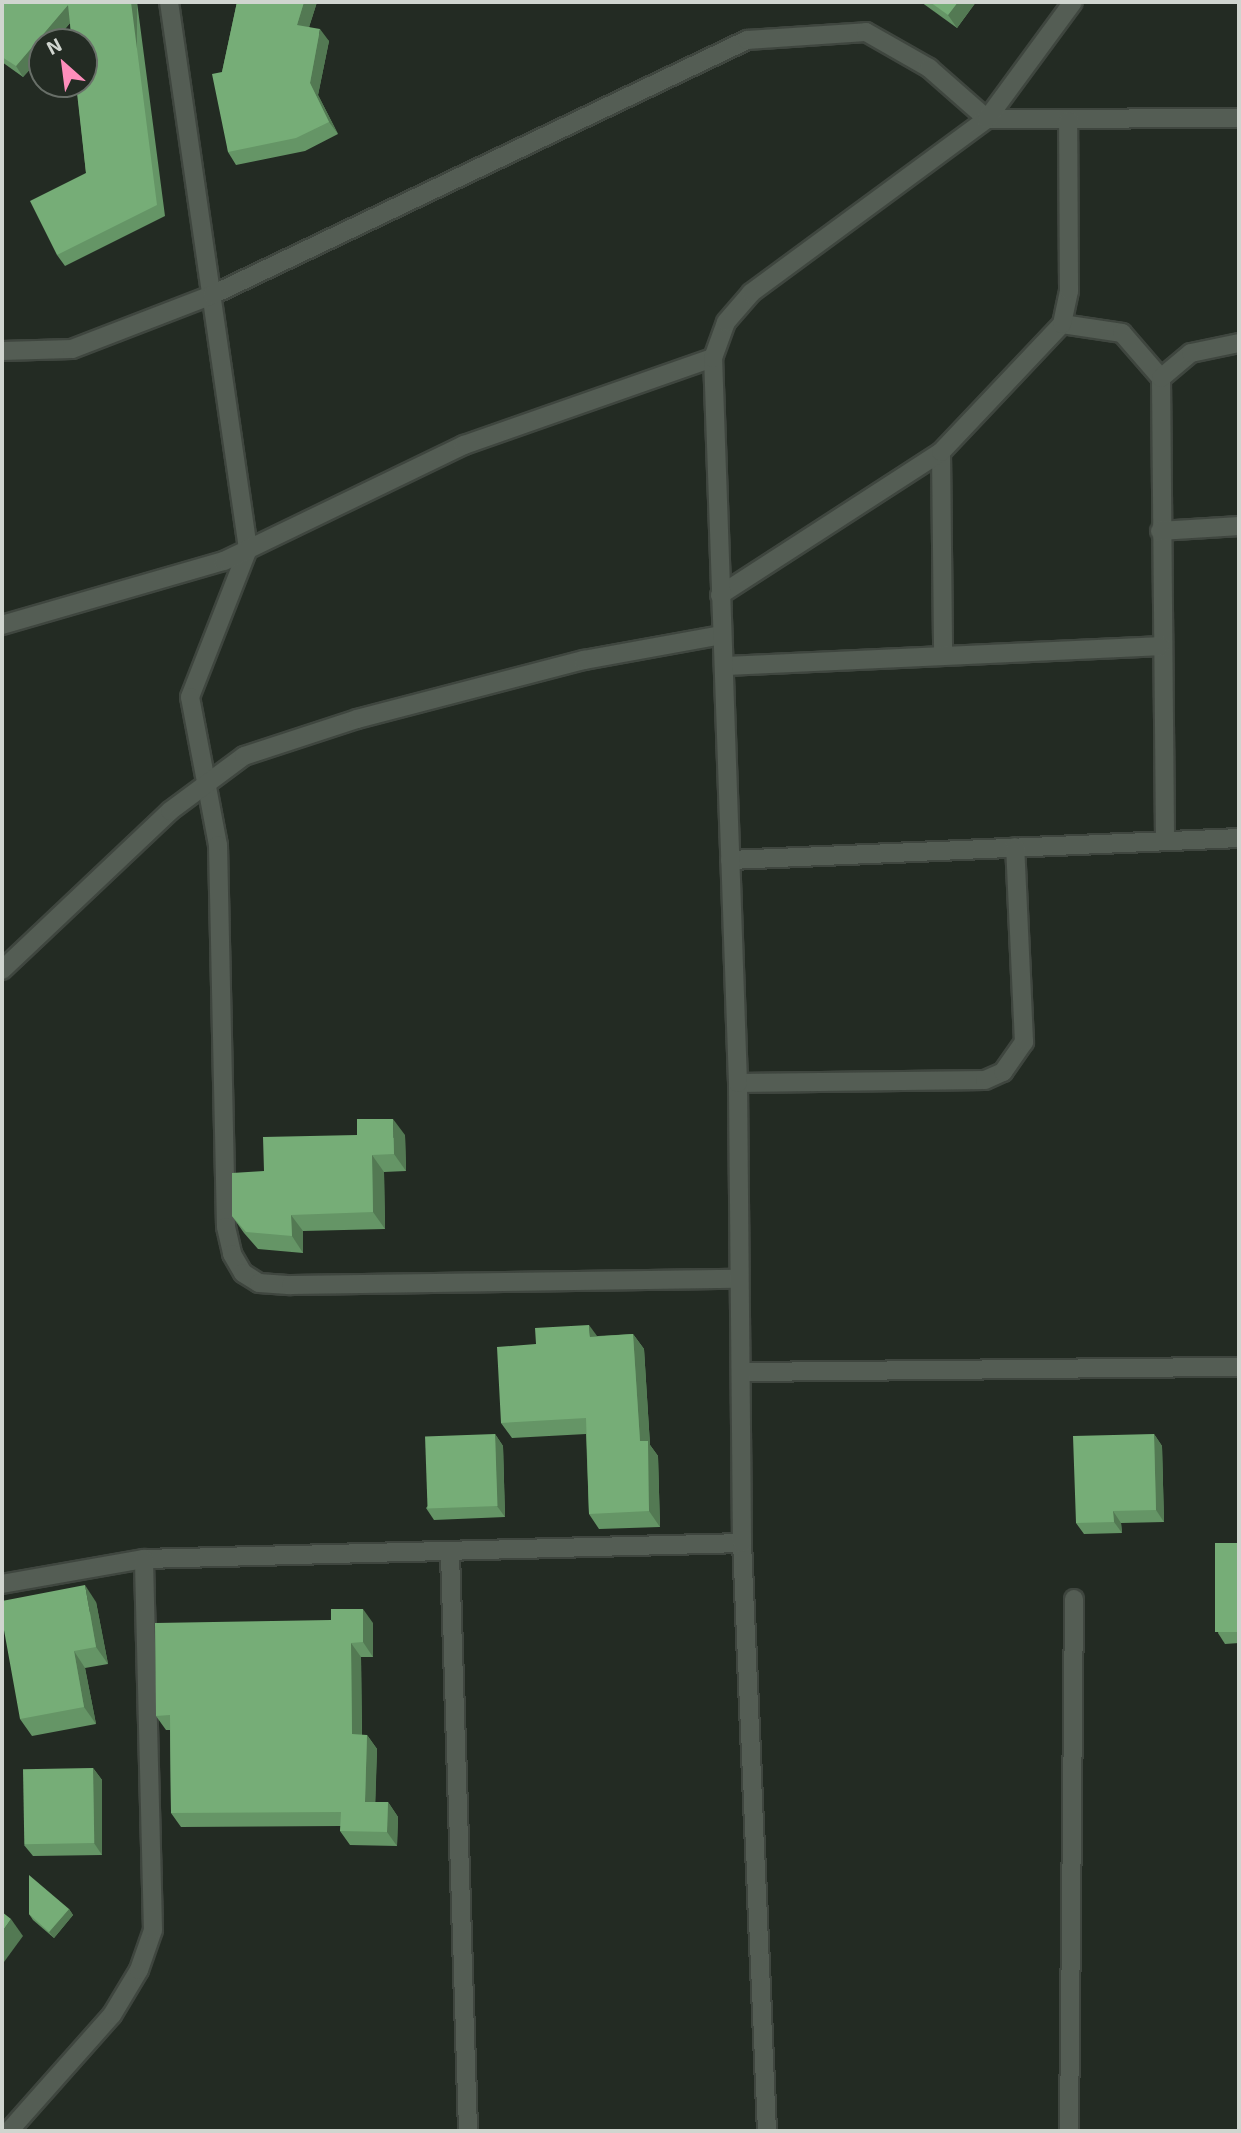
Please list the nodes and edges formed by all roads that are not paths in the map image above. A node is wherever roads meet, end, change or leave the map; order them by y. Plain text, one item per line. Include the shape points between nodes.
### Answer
1 (169, 2) edge
2 (1073, 2) edge
3 (1239, 118) edge
4 (987, 119) junction
5 (1068, 121) junction
6 (212, 295) junction
7 (1062, 324) junction
8 (1239, 343) edge
9 (2, 351) edge
10 (713, 358) junction
11 (1161, 378) junction
12 (941, 452) junction
13 (1239, 526) edge
14 (1160, 531) junction
15 (248, 549) junction
16 (720, 595) junction
17 (2, 625) edge
18 (722, 635) junction
19 (1160, 646) junction
20 (943, 655) junction
21 (724, 666) junction
22 (208, 783) junction
23 (1239, 838) edge
24 (1165, 841) junction
25 (1016, 847) junction
26 (730, 860) junction
27 (2, 970) edge
28 (738, 1083) junction
29 (736, 1279) junction
30 (1239, 1367) edge
31 (744, 1372) junction
32 (742, 1543) junction
33 (450, 1554) junction
34 (144, 1559) junction
35 (2, 1584) edge
36 (1074, 1599) dead end
37 (9, 2131) edge
38 (468, 2131) edge
39 (767, 2131) edge
40 (1069, 2131) edge

1 - 6 street
2 - 4 street
3 - 5 street
4 - 5 street
4 - 6 street via 929,68 866,32 747,40
4 - 10 street via 751,293 726,322
5 - 7 street via 1069,291
6 - 9 street via 72,349
6 - 15 street
7 - 11 street via 1122,332
7 - 12 street
8 - 11 street via 1191,354
10 - 15 street via 464,445
10 - 16 street
11 - 14 street
12 - 16 street
12 - 20 street
13 - 14 street
14 - 19 street
15 - 17 street via 142,588
15 - 22 street via 190,697
16 - 18 street
18 - 21 street
18 - 22 street via 584,660 344,723 244,756
19 - 20 street
19 - 24 street
20 - 21 street
21 - 26 street
22 - 27 street via 170,811
22 - 29 street via 218,845 226,1227 243,1273 259,1283 291,1285
23 - 24 street
24 - 25 street
25 - 26 street
25 - 28 street via 1024,1042 1003,1072 985,1080
26 - 28 street
28 - 29 street
29 - 31 street
30 - 31 street
31 - 32 street
32 - 33 street
32 - 39 street
33 - 34 street
33 - 38 street
34 - 35 street
34 - 37 street via 153,1930 139,1970 112,2015
36 - 40 street

